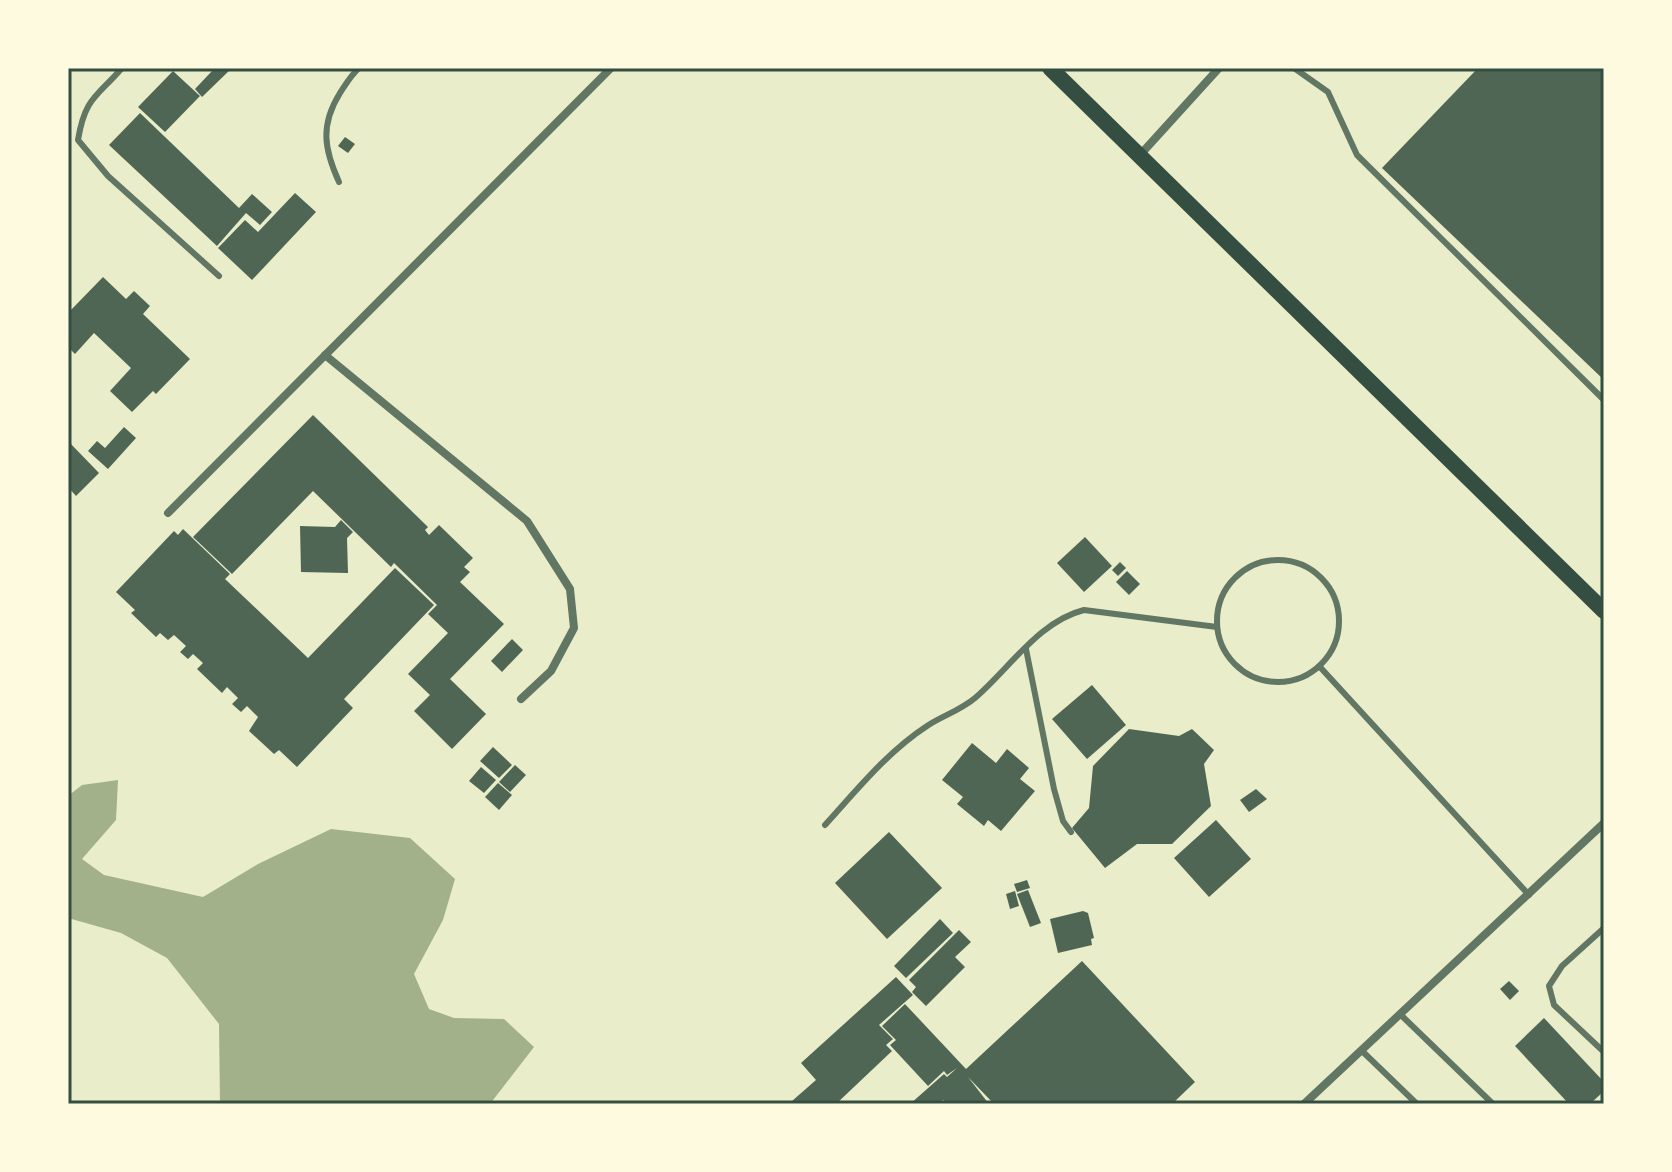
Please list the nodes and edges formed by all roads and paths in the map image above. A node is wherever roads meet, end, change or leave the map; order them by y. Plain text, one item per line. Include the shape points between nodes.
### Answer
1 (122, 68) edge
2 (359, 68) edge
3 (611, 68) edge
4 (1050, 68) edge
5 (1219, 68) edge
6 (1294, 68) edge
7 (1140, 155) junction
8 (339, 182) dead end
9 (219, 276) dead end
10 (325, 355) junction
11 (1604, 400) edge
12 (168, 513) dead end
13 (1604, 611) edge
14 (1217, 627) junction
15 (1026, 649) junction
16 (1320, 667) junction
17 (521, 699) dead end
18 (1604, 823) edge
19 (825, 825) dead end
20 (1071, 832) dead end
21 (1529, 895) junction
22 (1604, 928) edge
23 (1402, 1016) junction
24 (1361, 1050) junction
25 (1604, 1052) edge
26 (1304, 1104) edge
27 (1417, 1104) edge
28 (1493, 1104) edge

1 - 9 lane via 82,113 78,140 108,176
2 - 8 lane via 330,110 324,130
3 - 10 street
4 - 7 main road
5 - 7 street
6 - 11 lane via 1328,92 1357,155
7 - 13 main road
10 - 12 street
10 - 17 street via 527,521 570,589 574,628 551,671
14 - 15 lane via 1084,610 1045,630
14 - 16 lane via 1229,658 1256,679 1300,679
14 - 16 lane via 1219,604 1245,569 1289,561 1319,577 1337,605 1339,628
15 - 19 lane via 972,701 925,727 878,767
15 - 20 lane via 1054,789
16 - 21 lane
18 - 21 street
21 - 23 street
22 - 25 lane via 1562,966 1549,986 1554,1005
23 - 24 street
23 - 28 lane
24 - 26 street
24 - 27 lane

